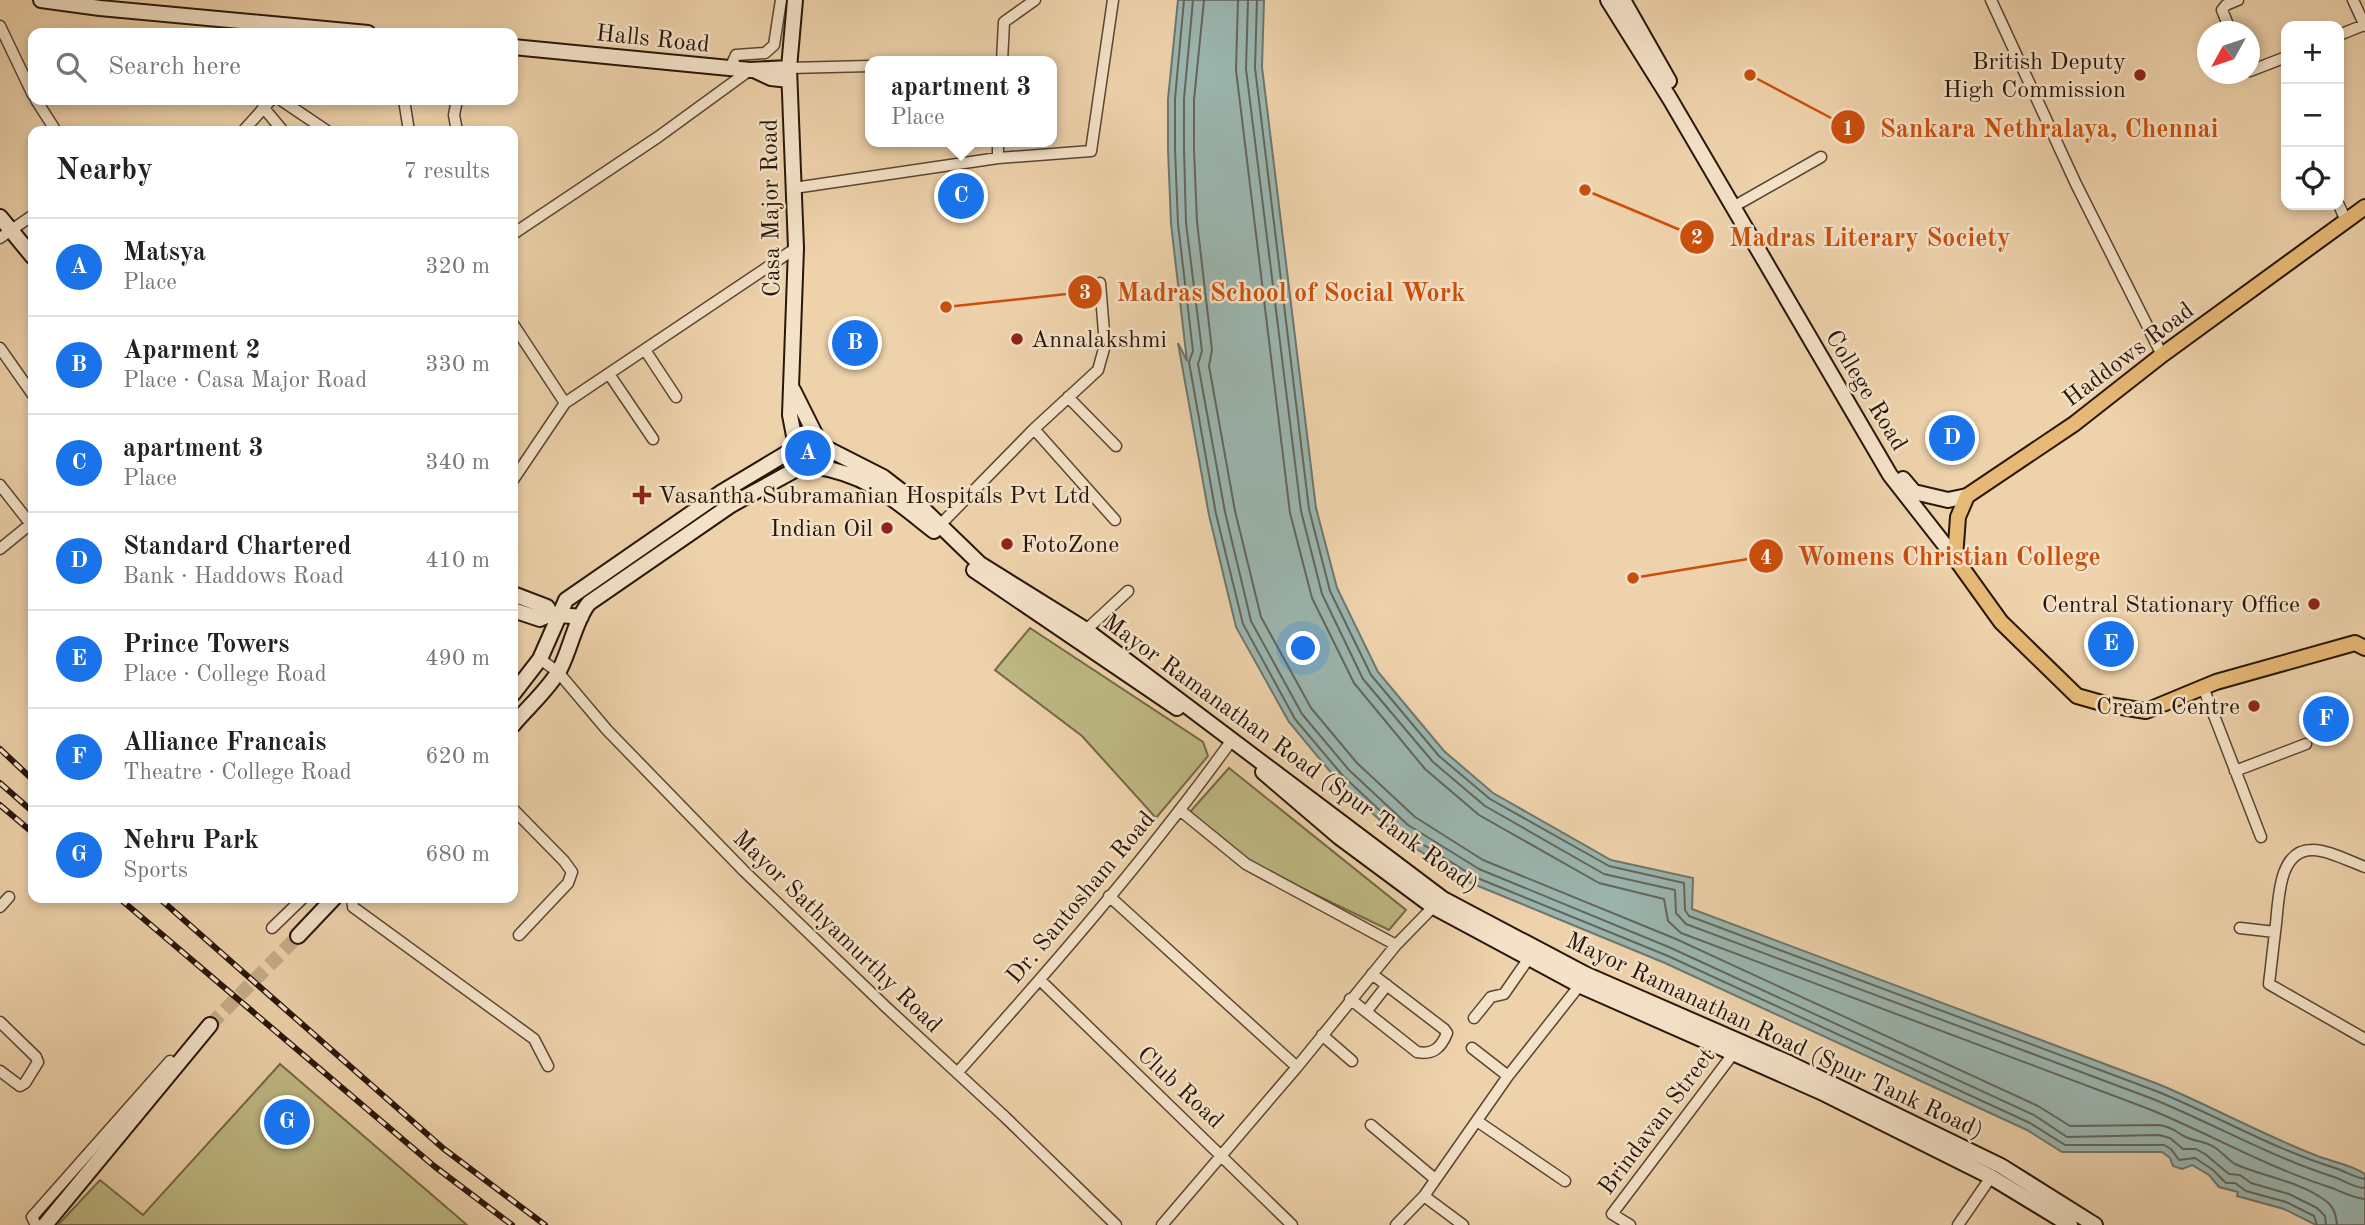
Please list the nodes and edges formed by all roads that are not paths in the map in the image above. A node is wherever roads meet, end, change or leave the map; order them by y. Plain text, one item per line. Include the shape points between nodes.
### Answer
1 (41, 0) edge
2 (781, 0) edge
3 (796, 0) edge
4 (1035, 0) edge
5 (1113, 0) edge
6 (1608, 0) edge
7 (1623, 0) edge
8 (1991, 0) edge
9 (2238, 0) edge
10 (2353, 0) edge
11 (2226, 21) edge
12 (2365, 25) edge
13 (0, 26) edge
14 (314, 28) edge
15 (2344, 33) edge
16 (792, 44) junction
17 (518, 47) edge
18 (1002, 56) edge
19 (2281, 59) edge
20 (865, 66) edge
21 (2260, 67) edge
22 (730, 68) junction
23 (753, 71) junction
24 (789, 74) junction
25 (28, 85) edge
26 (39, 105) edge
27 (265, 105) edge
28 (268, 105) edge
29 (288, 105) edge
30 (405, 105) edge
31 (456, 105) edge
32 (53, 126) edge
33 (247, 126) edge
34 (280, 126) edge
35 (320, 126) edge
36 (408, 126) edge
37 (456, 126) edge
38 (998, 147) edge
39 (1821, 157) dead end
40 (998, 158) junction
41 (794, 188) junction
42 (1740, 203) junction
43 (2365, 207) edge
44 (2341, 210) edge
45 (0, 217) edge
46 (28, 219) edge
47 (2346, 221) junction
48 (518, 231) edge
49 (5, 235) edge
50 (796, 248) junction
51 (28, 253) edge
52 (1100, 283) dead end
53 (518, 332) edge
54 (0, 348) edge
55 (645, 350) junction
56 (2162, 355) junction
57 (609, 374) junction
58 (28, 388) edge
59 (793, 389) junction
60 (676, 397) dead end
61 (1068, 397) junction
62 (565, 403) junction
63 (1034, 429) junction
64 (653, 439) dead end
65 (820, 442) junction
66 (794, 446) junction
67 (1116, 446) dead end
68 (808, 466) junction
69 (518, 474) edge
70 (0, 485) edge
71 (1967, 496) junction
72 (28, 518) edge
73 (1115, 520) dead end
74 (940, 525) junction
75 (28, 528) edge
76 (0, 549) edge
77 (1955, 558) junction
78 (1128, 591) dead end
79 (518, 596) edge
80 (518, 612) edge
81 (555, 613) junction
82 (581, 617) junction
83 (1086, 630) junction
84 (2365, 648) edge
85 (540, 659) junction
86 (558, 672) junction
87 (2203, 687) junction
88 (518, 688) edge
89 (518, 719) edge
90 (1229, 744) junction
91 (2306, 744) dead end
92 (2235, 771) junction
93 (1181, 811) junction
94 (518, 814) edge
95 (2261, 837) dead end
96 (2365, 867) edge
97 (1109, 896) junction
98 (9, 897) dead end
99 (1437, 902) junction
100 (298, 903) edge
101 (329, 903) edge
102 (353, 903) edge
103 (0, 907) edge
104 (272, 928) dead end
105 (2239, 928) dead end
106 (2275, 932) junction
107 (519, 935) dead end
108 (298, 936) tunnel mouth
109 (1396, 945) junction
110 (1529, 958) junction
111 (1373, 974) junction
112 (1040, 980) junction
113 (1583, 980) junction
114 (1387, 985) junction
115 (1350, 999) junction
116 (1366, 1012) junction
117 (1474, 1018) dead end
118 (0, 1021) edge
119 (209, 1025) tunnel mouth
120 (1322, 1035) junction
121 (2365, 1039) edge
122 (1472, 1048) dead end
123 (1733, 1054) junction
124 (170, 1061) dead end
125 (1352, 1061) dead end
126 (548, 1066) dead end
127 (1297, 1068) junction
128 (0, 1071) edge
129 (957, 1073) junction
130 (1508, 1076) junction
131 (1477, 1121) junction
132 (1371, 1125) dead end
133 (1222, 1155) junction
134 (1991, 1177) junction
135 (1435, 1179) junction
136 (1565, 1181) dead end
137 (1424, 1196) junction
138 (36, 1225) edge
139 (45, 1225) edge
140 (1116, 1225) edge
141 (1162, 1225) edge
142 (1292, 1225) edge
143 (1396, 1225) edge
144 (1463, 1225) edge
145 (1630, 1225) edge
146 (1958, 1225) edge
147 (2070, 1225) edge
148 (2095, 1225) edge

1 - 14 main road
2 - 22 street via 774,45 765,53 736,55
3 - 16 main road, Casa Major Road
4 - 18 street via 1004,22
5 - 40 street via 1091,150
6 - 77 main road, College Road via 1890,475
7 - 42 main road, College Road
8 - 56 street
9 - 11 street via 2222,10
10 - 12 street
12 - 15 street
13 - 25 street
16 - 23 main road via 770,65
16 - 24 main road, Casa Major Road
17 - 22 main road, Halls Road
19 - 21 street
20 - 24 street
22 - 23 main road, Halls Road
23 - 24 main road, Halls Road
23 - 48 street
24 - 41 main road, Casa Major Road
26 - 32 street
27 - 33 street
28 - 34 street
29 - 35 street
30 - 36 street
31 - 37 street
38 - 40 street
39 - 42 street
40 - 41 street
41 - 50 main road, Casa Major Road
42 - 71 main road, College Road via 1897,472 1914,492 1948,500
43 - 47 main road, Haddows Road
44 - 47 street
45 - 49 main road
46 - 49 street
47 - 56 main road, Haddows Road
49 - 51 main road
50 - 55 street
50 - 59 main road, Casa Major Road
52 - 61 street via 1105,345 1098,370
53 - 62 street
54 - 58 street
55 - 57 street
55 - 60 street
56 - 71 main road, Haddows Road via 2074,424
57 - 62 street
57 - 64 street
59 - 65 main road
59 - 66 main road, Casa Major Road
61 - 63 street
61 - 67 street
62 - 69 street
63 - 73 street
63 - 74 street
65 - 66 main road via 808,435
65 - 68 main road via 822,459
65 - 74 main road, Mayor Ramanathan Road (Spur Tank Road) via 883,477
66 - 68 main road via 794,460
66 - 81 main road via 577,591
68 - 82 main road via 731,505 589,603
68 - 90 main road, Mayor Ramanathan Road (Spur Tank Road) via 860,478 888,494 978,574
70 - 72 street
71 - 77 main road via 1958,517
74 - 83 main road, Mayor Ramanathan Road (Spur Tank Road) via 980,564
75 - 76 street
77 - 87 main road, College Road via 2001,622 2077,696 2146,711
78 - 83 street
79 - 81 main road
80 - 81 main road via 540,619
81 - 82 main road
81 - 85 main road
82 - 86 main road
83 - 99 main road, Mayor Ramanathan Road (Spur Tank Road)
84 - 87 main road, College Road via 2355,643
85 - 86 street, Mayor Sathyamurthy Road
85 - 88 main road
86 - 89 main road
86 - 129 street, Mayor Sathyamurthy Road via 607,730 744,871
87 - 92 street
90 - 93 street, Dr. Santosham Road
90 - 99 main road, Mayor Ramanathan Road (Spur Tank Road) via 1339,837
91 - 92 street
92 - 95 street
93 - 97 street, Dr. Santosham Road
93 - 109 street via 1246,864
94 - 107 street via 572,872 568,883
96 - 106 street via 2315,849 2290,859 2284,869
97 - 112 street, Dr. Santosham Road
97 - 127 street
98 - 103 street
99 - 109 street
99 - 110 main road, Mayor Ramanathan Road (Spur Tank Road)
99 - 113 main road, Mayor Ramanathan Road (Spur Tank Road)
100 - 104 street
101 - 108 main road
102 - 126 street via 534,1039
105 - 106 street
106 - 121 street via 2269,984
109 - 111 street
110 - 113 main road, Mayor Ramanathan Road (Spur Tank Road)
110 - 117 street via 1504,994 1491,997
111 - 114 street
111 - 115 street
112 - 129 street, Dr. Santosham Road
112 - 133 street, Club Road
113 - 123 main road, Mayor Ramanathan Road (Spur Tank Road)
113 - 130 street
113 - 148 main road, Mayor Ramanathan Road (Spur Tank Road) via 1789,1063 2001,1166
114 - 116 street
114 - 116 street via 1439,1023 1447,1033 1445,1039 1434,1052 1417,1052
115 - 116 street
115 - 120 street
118 - 128 street via 38,1062 20,1086
119 - 139 main road
120 - 125 street
120 - 127 street
122 - 130 street
123 - 134 main road, Mayor Ramanathan Road (Spur Tank Road) via 1821,1092
123 - 145 street, Brindavan Street via 1612,1214
124 - 138 street via 32,1217
127 - 133 street
129 - 140 street, Mayor Sathyamurthy Road
130 - 131 street
131 - 135 street
131 - 136 street
132 - 135 street
133 - 141 street
133 - 142 street, Club Road
134 - 146 street
134 - 147 main road, Mayor Ramanathan Road (Spur Tank Road)
135 - 137 street
137 - 143 street
137 - 144 street

